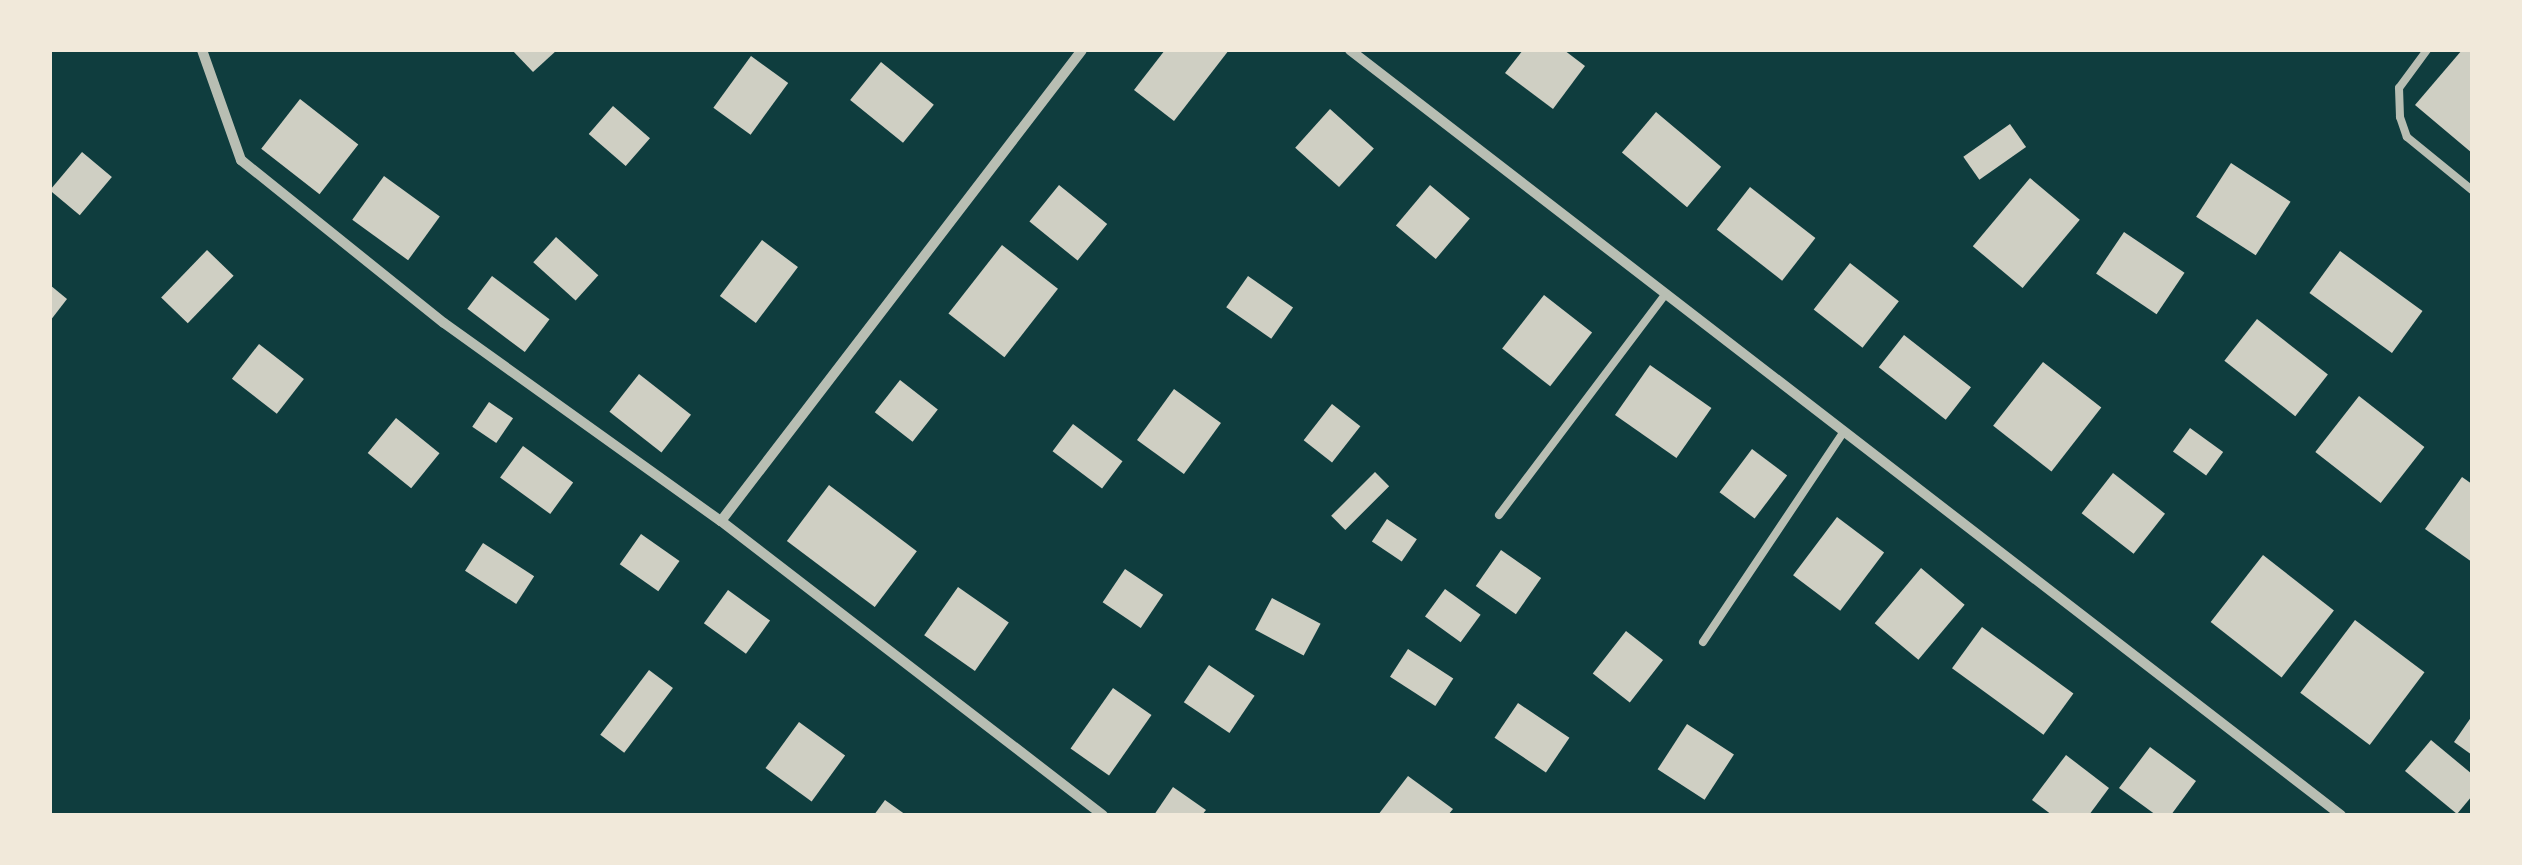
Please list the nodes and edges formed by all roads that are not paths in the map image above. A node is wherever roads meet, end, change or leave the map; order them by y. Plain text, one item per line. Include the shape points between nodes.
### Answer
1 (202, 50) edge
2 (1082, 50) edge
3 (1350, 50) edge
4 (2427, 50) edge
5 (2472, 190) edge
6 (1666, 295) junction
7 (1844, 433) junction
8 (1499, 515) dead end
9 (721, 521) junction
10 (1703, 642) dead end
11 (1093, 811) edge
12 (1102, 815) edge
13 (2341, 815) edge

1 - 9 street via 241,160 444,323
2 - 9 street
3 - 6 street
4 - 5 lane via 2399,88 2400,117 2407,138
6 - 7 street
6 - 8 lane
7 - 10 lane
7 - 13 street
9 - 11 street
11 - 12 street

